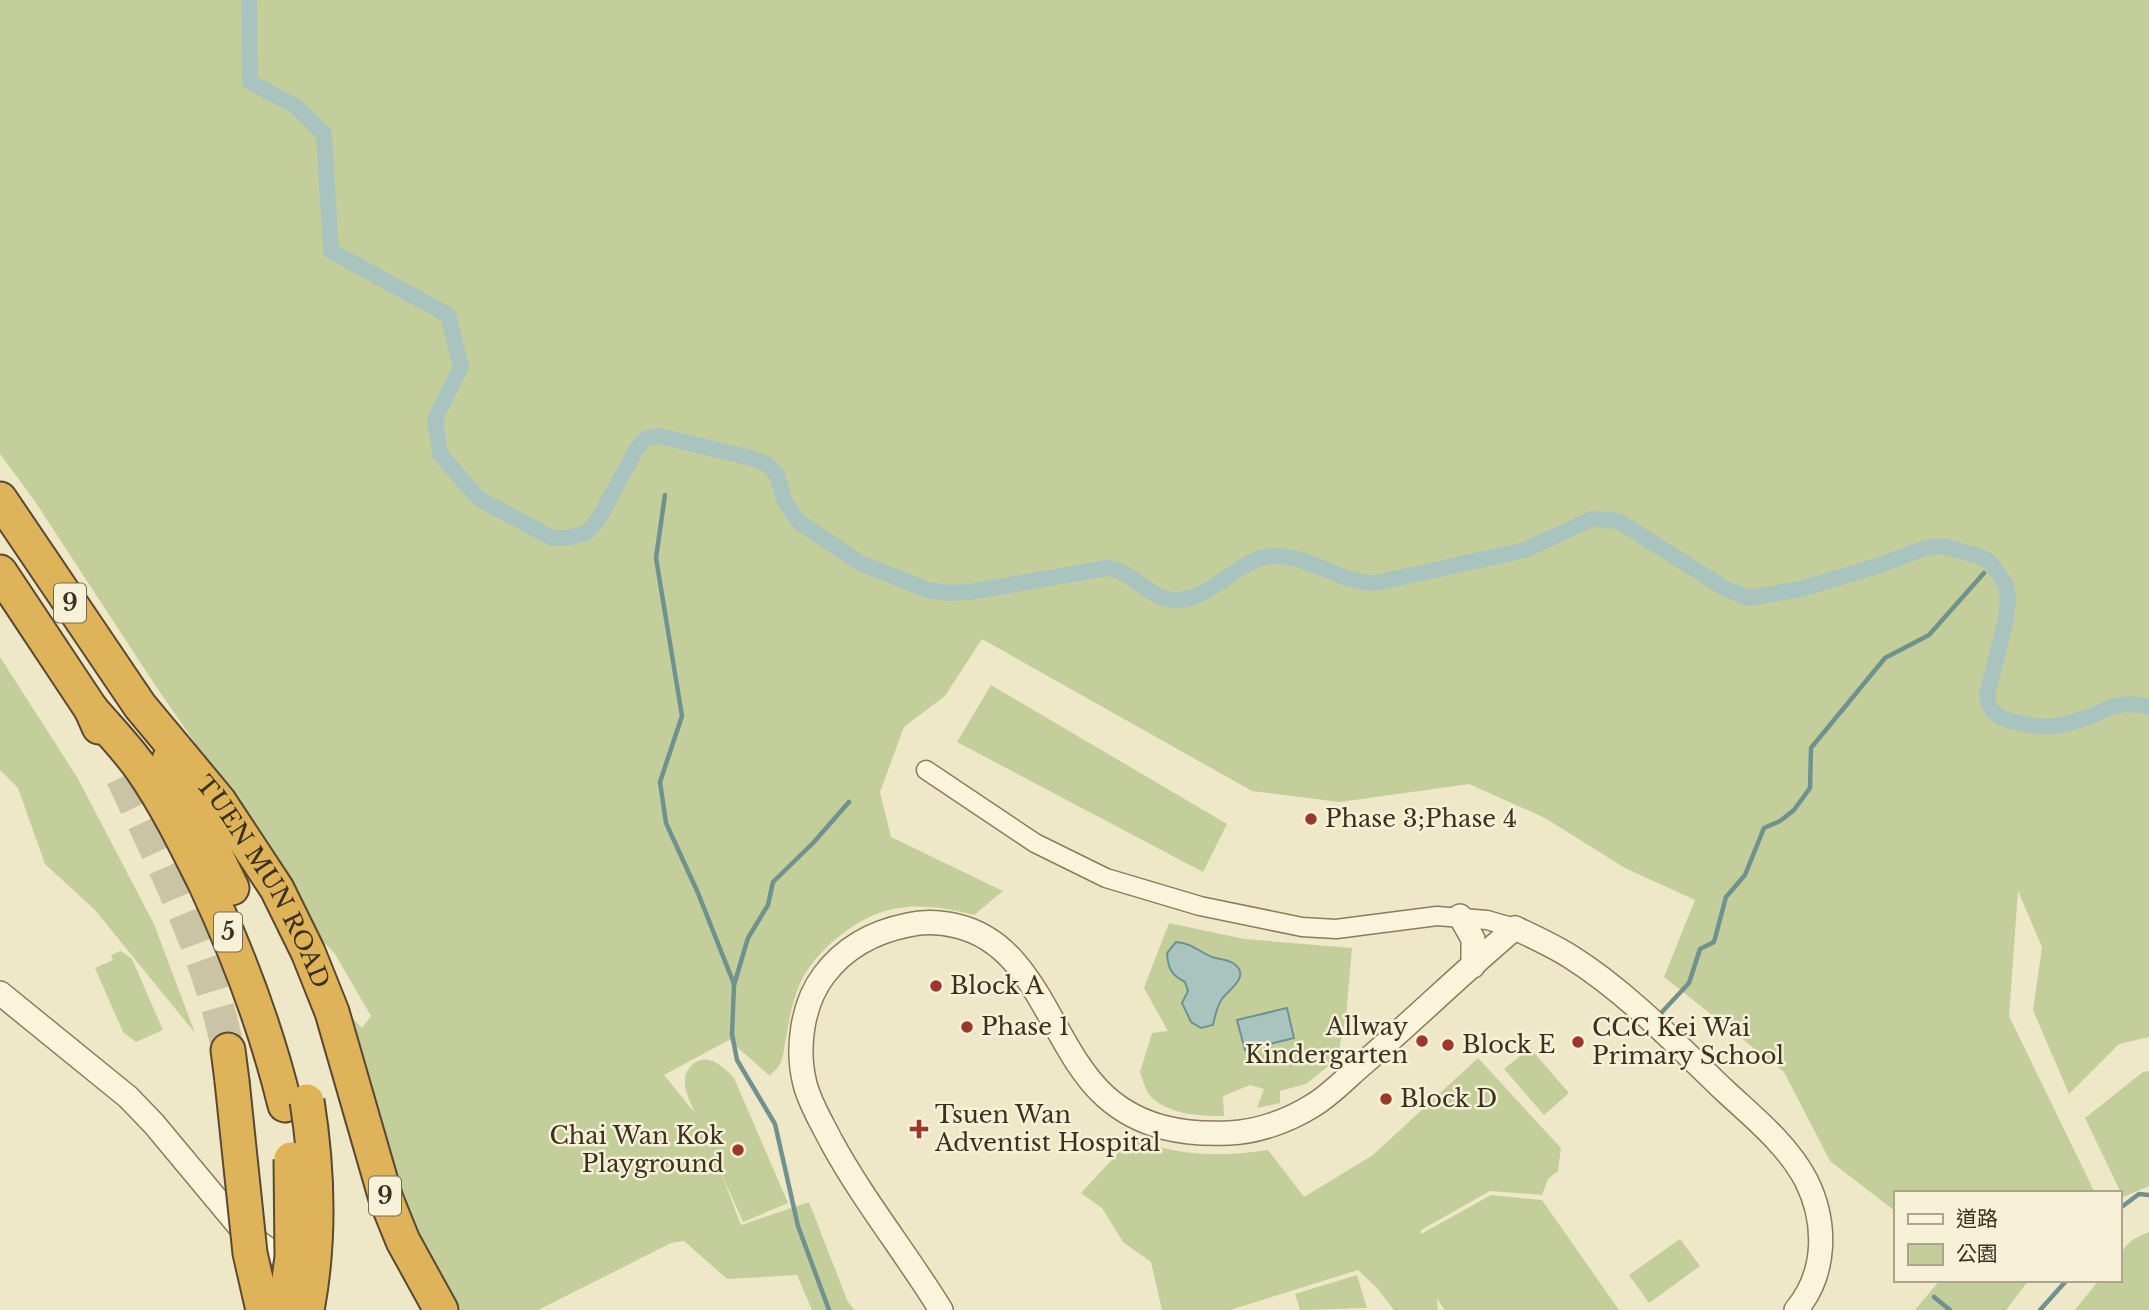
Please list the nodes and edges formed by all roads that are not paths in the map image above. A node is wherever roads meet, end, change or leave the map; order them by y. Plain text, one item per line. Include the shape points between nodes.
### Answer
1 (0, 499) edge
2 (0, 572) edge
3 (140, 706) junction
4 (91, 709) junction
5 (926, 770) dead end
6 (122, 777) tunnel mouth
7 (1460, 916) junction
8 (1515, 928) junction
9 (1473, 966) junction
10 (0, 993) edge
11 (230, 1065) tunnel mouth
12 (296, 1103) junction
13 (272, 1252) dead end
14 (263, 1310) edge
15 (284, 1310) edge
16 (307, 1310) edge
17 (441, 1310) edge
18 (940, 1310) edge
19 (1796, 1310) edge

1 - 3 highway, TUEN MUN ROAD / 9
2 - 4 highway, 9
3 - 12 highway, 5 via 213,846 267,968 292,1041
3 - 17 highway, TUEN MUN ROAD / 9 via 219,801 294,922 332,1012 386,1199
4 - 6 highway, 9
4 - 12 highway, 5 via 143,771 173,819 221,917
5 - 7 street via 1035,843 1094,873 1200,906 1302,927 1336,929
7 - 8 street
7 - 9 street via 1473,939
8 - 9 street
8 - 19 street via 1573,958 1650,1019 1787,1152 1814,1199 1821,1239 1816,1275
9 - 18 street via 1315,1105 1253,1130 1193,1133 1144,1122 1105,1096 1086,1075 1012,958 978,932 923,922 887,929 853,946 820,981 804,1018 805,1085 841,1160
10 - 13 street via 128,1097 244,1232
11 - 14 highway, bridge via 250,1253
12 - 15 highway, 5, bridge via 291,1152 293,1222
12 - 16 highway, 5, bridge via 313,1152 315,1255

